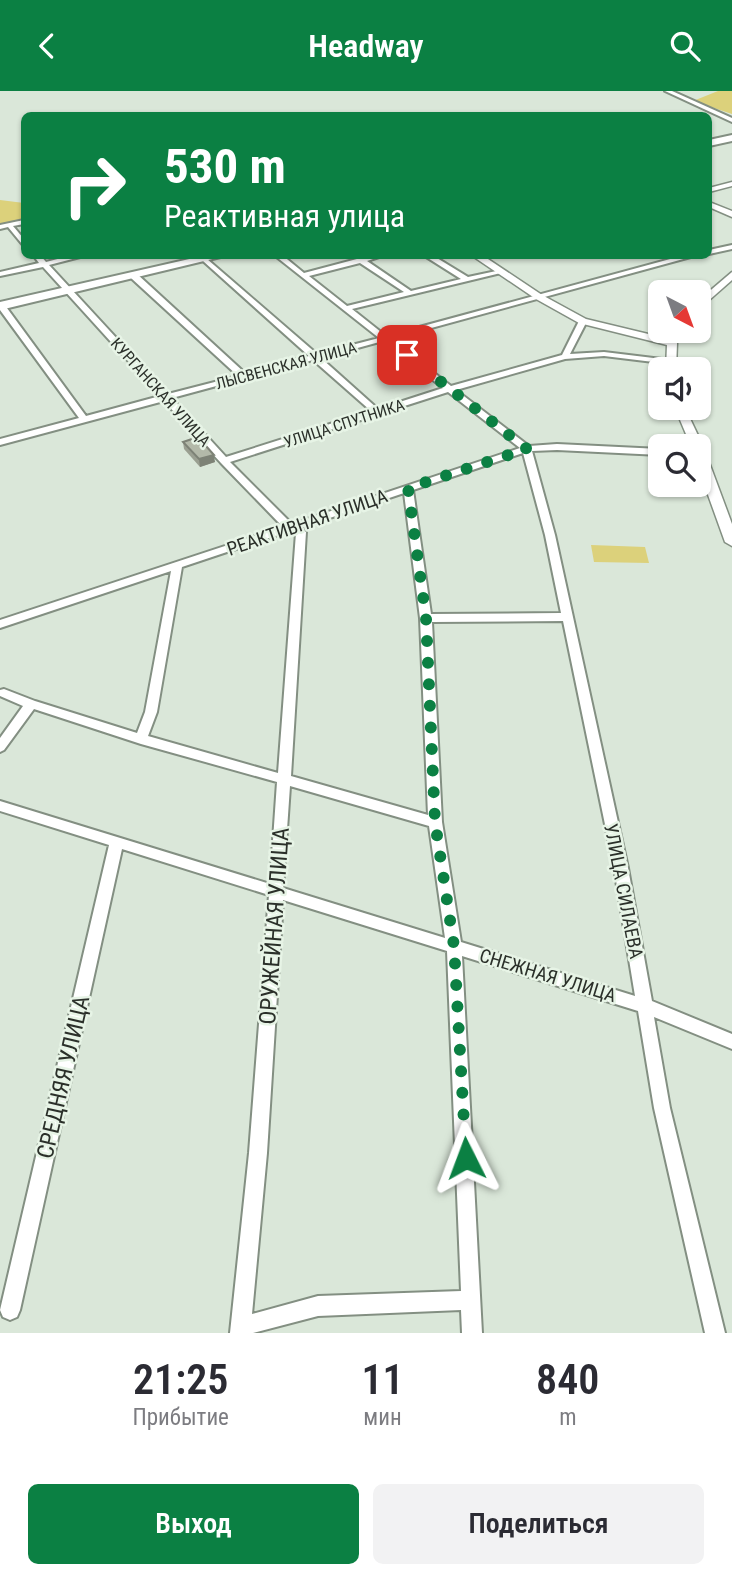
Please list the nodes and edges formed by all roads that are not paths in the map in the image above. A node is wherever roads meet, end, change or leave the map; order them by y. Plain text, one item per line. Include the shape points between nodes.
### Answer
1 (668, 91) edge
2 (732, 120) edge
3 (732, 138) edge
4 (712, 142) edge
5 (732, 184) edge
6 (712, 189) edge
7 (712, 205) edge
8 (732, 214) edge
9 (21, 223) edge
10 (9, 225) junction
11 (0, 227) edge
12 (21, 239) edge
13 (732, 247) edge
14 (712, 251) edge
15 (40, 259) edge
16 (67, 259) edge
17 (209, 259) edge
18 (282, 259) edge
19 (365, 259) edge
20 (433, 259) edge
21 (482, 259) edge
22 (680, 259) edge
23 (205, 260) junction
24 (361, 260) junction
25 (44, 264) junction
26 (501, 272) junction
27 (0, 274) edge
28 (304, 275) junction
29 (732, 275) edge
30 (134, 276) junction
31 (466, 279) junction
32 (68, 292) junction
33 (408, 292) junction
34 (711, 295) edge
35 (538, 297) junction
36 (0, 306) edge
37 (347, 309) junction
38 (583, 321) junction
39 (648, 337) edge
40 (386, 338) junction
41 (672, 343) edge
42 (565, 356) junction
43 (671, 357) edge
44 (315, 358) junction
45 (648, 362) edge
46 (243, 376) junction
47 (449, 390) junction
48 (167, 397) junction
49 (377, 412) junction
50 (84, 419) junction
51 (0, 442) edge
52 (527, 449) junction
53 (648, 451) edge
54 (224, 461) junction
55 (711, 486) edge
56 (408, 488) junction
57 (289, 527) junction
58 (732, 542) edge
59 (177, 566) junction
60 (566, 617) junction
61 (426, 618) junction
62 (0, 624) edge
63 (4, 694) dead end
64 (31, 704) junction
65 (141, 739) junction
66 (0, 747) edge
67 (285, 778) junction
68 (0, 806) edge
69 (435, 822) junction
70 (116, 844) junction
71 (275, 892) junction
72 (454, 946) junction
73 (645, 1006) junction
74 (732, 1042) edge
75 (471, 1300) junction
76 (10, 1310) dead end
77 (241, 1330) edge
78 (472, 1333) edge
79 (715, 1333) edge

1 - 2 street
3 - 4 main road
5 - 6 main road
7 - 8 main road
9 - 10 street
10 - 11 street
10 - 12 street
13 - 14 street
15 - 25 street, КУРГАНСКАЯ УЛИЦА
16 - 25 street
17 - 23 main road
18 - 28 street
19 - 24 street
20 - 31 street
21 - 26 main road
22 - 35 street, ЛЫСВЕНСКАЯ УЛИЦА
23 - 30 main road
23 - 44 street
24 - 28 street
24 - 33 street
25 - 27 street
25 - 32 street, КУРГАНСКАЯ УЛИЦА
26 - 31 street
26 - 35 main road
28 - 37 street
29 - 34 main road
30 - 32 main road
30 - 46 street
31 - 33 street
32 - 36 main road
32 - 48 street, КУРГАНСКАЯ УЛИЦА
33 - 37 street
35 - 38 main road
35 - 40 street, ЛЫСВЕНСКАЯ УЛИЦА
36 - 50 street
37 - 40 street
38 - 39 main road
38 - 42 street
40 - 44 street, ЛЫСВЕНСКАЯ УЛИЦА
40 - 47 street
41 - 43 main road
42 - 45 street, УЛИЦА СПУТНИКА via 604,354
42 - 47 street, УЛИЦА СПУТНИКА
44 - 46 street, ЛЫСВЕНСКАЯ УЛИЦА
44 - 49 street
46 - 48 street, ЛЫСВЕНСКАЯ УЛИЦА
47 - 49 street, УЛИЦА СПУТНИКА
47 - 52 street
48 - 50 street, ЛЫСВЕНСКАЯ УЛИЦА
48 - 54 street, КУРГАНСКАЯ УЛИЦА
49 - 54 street, УЛИЦА СПУТНИКА
50 - 51 street, ЛЫСВЕНСКАЯ УЛИЦА
52 - 53 street, РЕАКТИВНАЯ УЛИЦА
52 - 56 street, РЕАКТИВНАЯ УЛИЦА
52 - 60 street, УЛИЦА СИЛАЕВА
54 - 57 street, КУРГАНСКАЯ УЛИЦА
55 - 58 main road
56 - 57 street, РЕАКТИВНАЯ УЛИЦА
56 - 61 street
57 - 59 street, РЕАКТИВНАЯ УЛИЦА
57 - 67 street, ОРУЖЕЙНАЯ УЛИЦА via 302,532
59 - 62 street, РЕАКТИВНАЯ УЛИЦА
59 - 65 street via 151,712
60 - 61 street
60 - 73 street, УЛИЦА СИЛАЕВА via 621,868
61 - 69 street
63 - 64 street
64 - 65 street
64 - 66 street
65 - 67 street
67 - 69 street
67 - 71 street, ОРУЖЕЙНАЯ УЛИЦА
68 - 70 street, СНЕЖНАЯ УЛИЦА
69 - 72 street
70 - 71 street, СНЕЖНАЯ УЛИЦА
70 - 76 street, СРЕДНЯЯ УЛИЦА
71 - 72 street, СНЕЖНАЯ УЛИЦА
71 - 77 street, ОРУЖЕЙНАЯ УЛИЦА
72 - 73 street, СНЕЖНАЯ УЛИЦА
72 - 75 street
73 - 74 street, СНЕЖНАЯ УЛИЦА
73 - 79 street, УЛИЦА СИЛАЕВА via 662,1108
75 - 77 street via 318,1306
75 - 78 street

